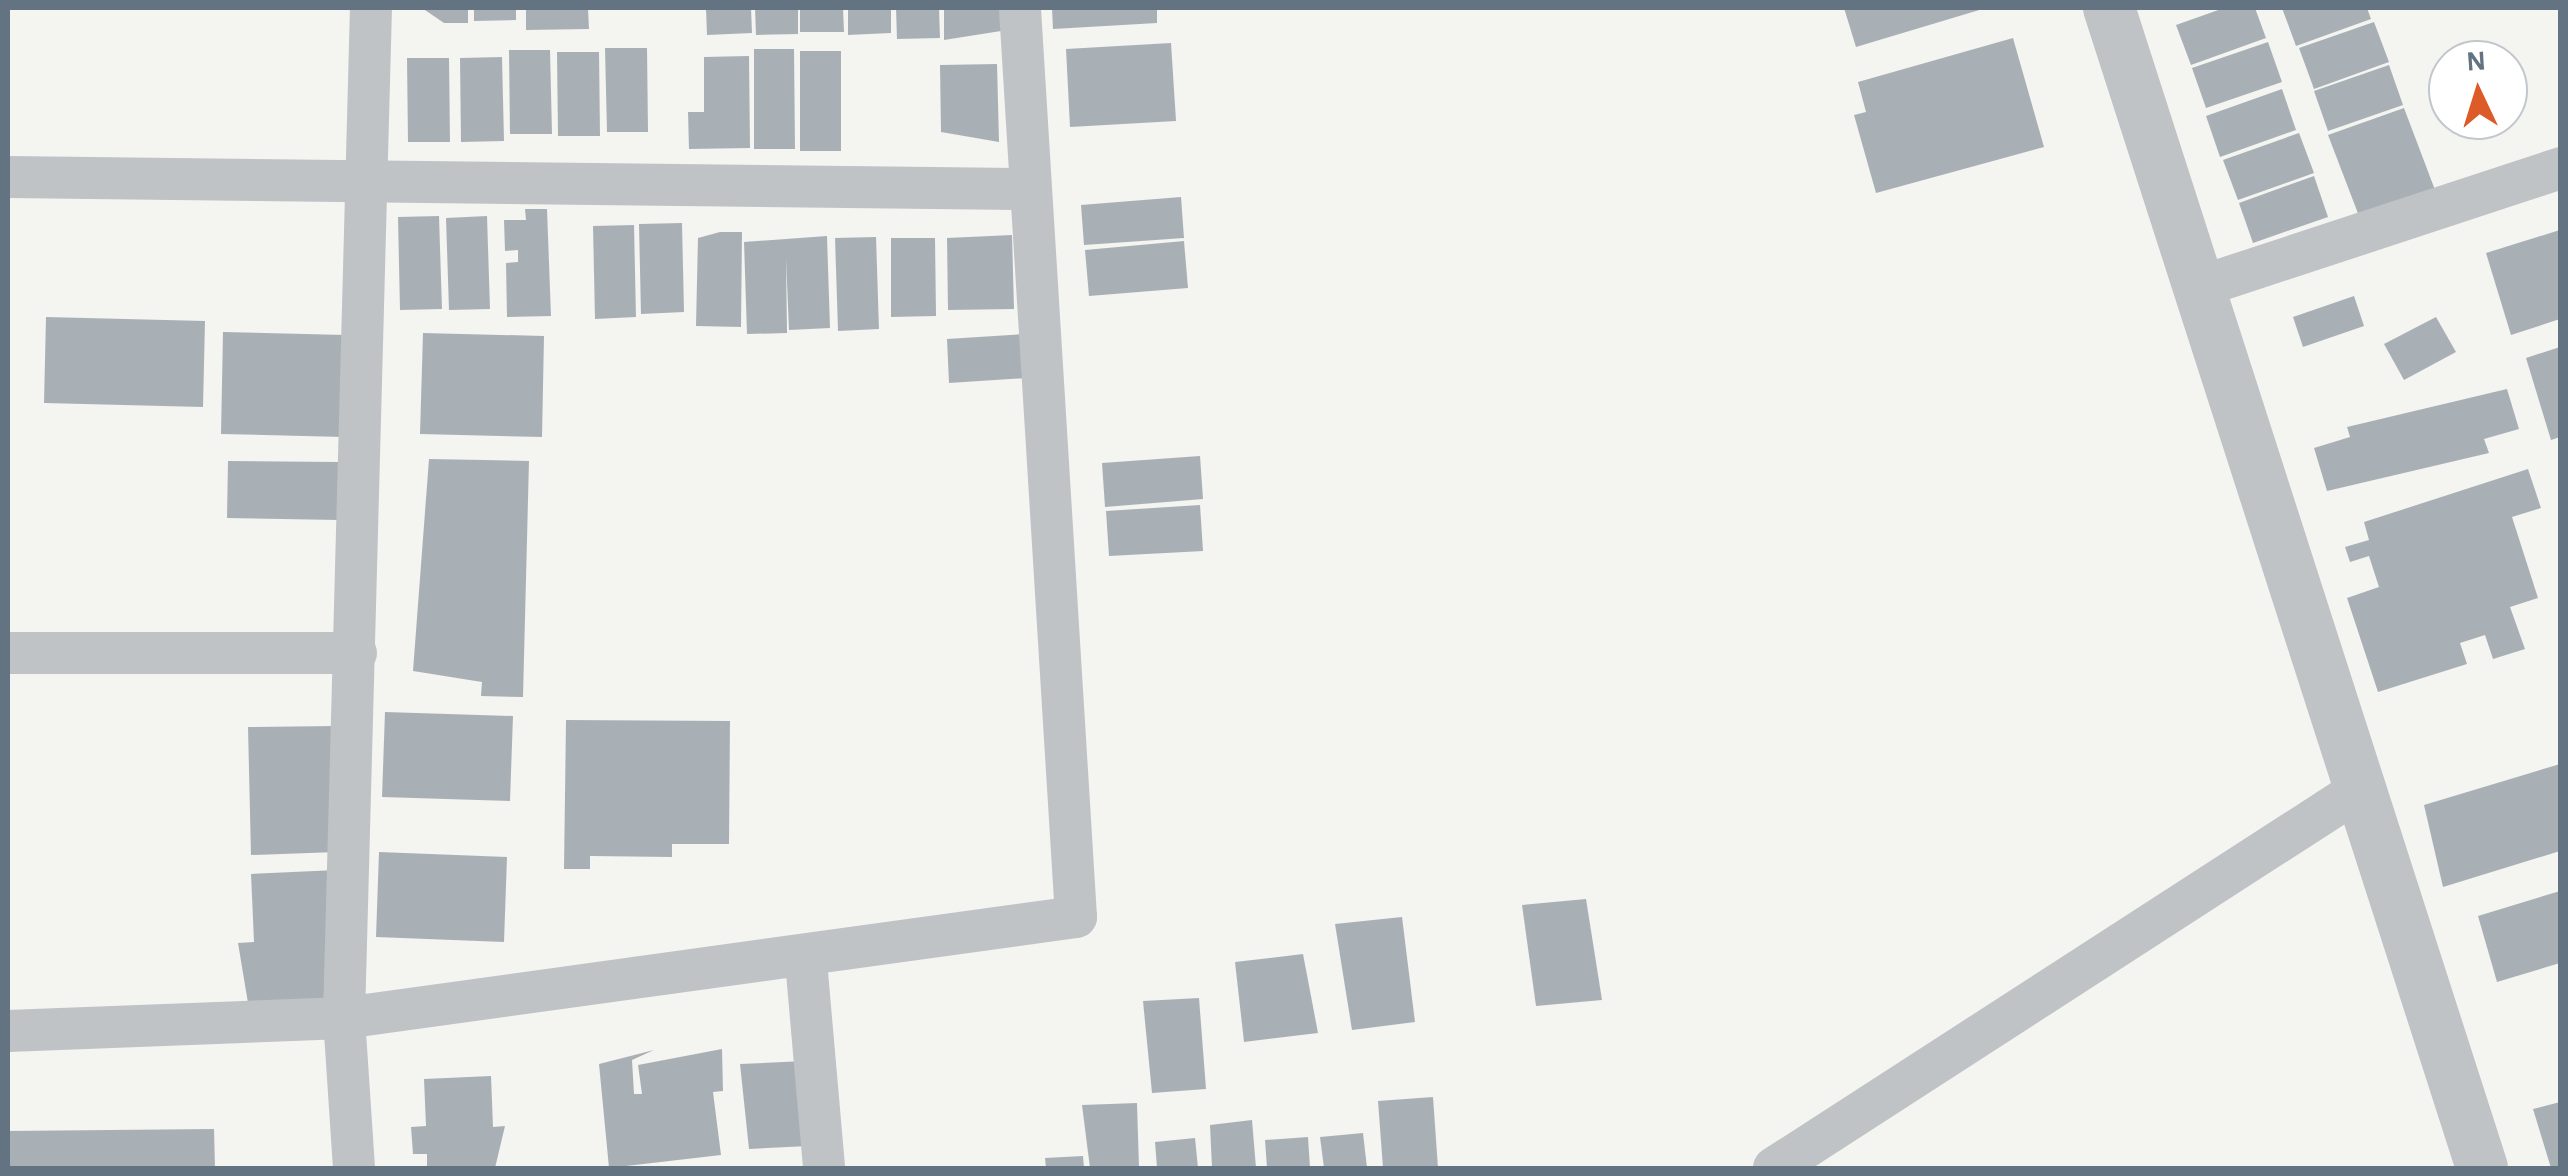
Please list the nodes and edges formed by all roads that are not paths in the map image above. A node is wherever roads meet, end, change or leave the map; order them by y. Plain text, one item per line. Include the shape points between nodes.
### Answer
1 (371, 8) edge
2 (1020, 8) edge
3 (2109, 8) edge
4 (2560, 168) edge
5 (8, 177) edge
6 (370, 181) junction
7 (1025, 188) junction
8 (2196, 288) junction
9 (8, 652) edge
10 (356, 653) junction
11 (2359, 790) junction
12 (806, 961) junction
13 (344, 1018) junction
14 (8, 1031) edge
15 (354, 1168) edge
16 (824, 1168) edge
17 (1774, 1168) edge
18 (2482, 1168) edge

1 - 6 street
2 - 7 street
3 - 8 street
4 - 8 street
5 - 6 street
6 - 7 street
6 - 10 street
7 - 12 street via 1076,917
8 - 11 street
9 - 10 street
10 - 13 street
11 - 17 street
11 - 18 street
12 - 13 street
12 - 16 street
13 - 14 street
13 - 15 street

